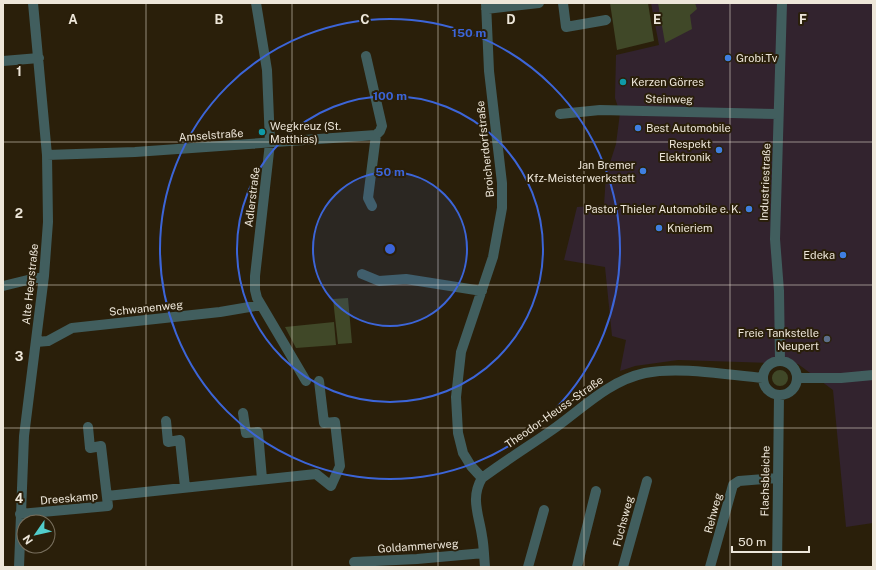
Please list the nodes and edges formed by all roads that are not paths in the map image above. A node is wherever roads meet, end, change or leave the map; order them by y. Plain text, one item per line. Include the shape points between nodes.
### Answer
1 (33, 3) edge
2 (256, 3) edge
3 (539, 3) edge
4 (563, 3) edge
5 (782, 3) edge
6 (486, 6) edge
7 (606, 20) dead end
8 (366, 56) dead end
9 (39, 58) junction
10 (3, 61) edge
11 (560, 114) dead end
12 (778, 114) junction
13 (376, 135) junction
14 (270, 143) junction
15 (47, 155) junction
16 (372, 206) dead end
17 (362, 274) dead end
18 (44, 276) junction
19 (3, 286) edge
20 (482, 291) junction
21 (261, 306) junction
22 (36, 342) junction
23 (780, 361) junction
24 (873, 375) edge
25 (763, 378) junction
26 (797, 378) junction
27 (306, 381) dead end
28 (319, 381) dead end
29 (779, 395) junction
30 (243, 413) dead end
31 (166, 421) dead end
32 (88, 427) dead end
33 (482, 478) junction
34 (777, 478) junction
35 (262, 479) junction
36 (647, 481) dead end
37 (185, 487) junction
38 (596, 491) dead end
39 (107, 496) junction
40 (544, 510) dead end
41 (20, 514) joint
42 (484, 553) junction
43 (19, 554) edge
44 (354, 562) dead end
45 (19, 567) edge
46 (485, 567) edge
47 (528, 567) edge
48 (577, 567) edge
49 (623, 567) edge
50 (710, 567) edge
51 (776, 567) edge

1 - 9 street, Alte Heerstraße
2 - 14 street, Adlerstraße via 267,70
3 - 6 street
4 - 7 street via 566,27
5 - 12 street, Industriestraße
6 - 20 street, Broicherdorfstraße via 489,71 503,195 493,257
8 - 13 street via 382,126
9 - 10 street
9 - 15 street, Alte Heerstraße
11 - 12 street, Steinweg via 600,110
12 - 23 street, Industriestraße via 775,239
13 - 14 street, Amselstraße
13 - 16 street via 368,198
14 - 15 street, Amselstraße
14 - 21 street, Adlerstraße via 255,276 255,290
15 - 18 street, Alte Heerstraße via 48,222
17 - 20 street via 379,281 406,279
18 - 19 street
18 - 22 street, Alte Heerstraße
20 - 33 street, Broicherdorfstraße via 461,352 456,397 458,433 463,453
21 - 22 street, Schwanenweg via 72,328 48,341
21 - 27 street, Adlerstraße
22 - 41 street, Alte Heerstraße via 24,436
23 - 25 street via 768,366
23 - 26 street via 794,368
24 - 26 street
25 - 29 street via 768,390
25 - 33 street, Theodor-Heuss-Straße via 697,372 646,373 631,377 598,394 553,430
26 - 29 street via 792,390
28 - 35 street, Dreeskamp via 324,423 335,422 340,466 331,486 316,474
29 - 34 street, Flachsbleiche
30 - 35 street via 246,433 258,432
31 - 37 street via 168,442 180,440
32 - 39 street, Dreeskamp via 90,448 101,446
33 - 42 street via 475,497
34 - 50 street, Rehweg via 739,481 733,485
34 - 51 street, Flachsbleiche
35 - 37 street, Dreeskamp
36 - 49 street, Fuchsweg
37 - 39 street, Dreeskamp
38 - 48 street
39 - 41 street, Dreeskamp via 108,506
40 - 47 street
42 - 44 street, Goldammerweg
42 - 46 street
43 - 45 street, Alte Heerstraße

